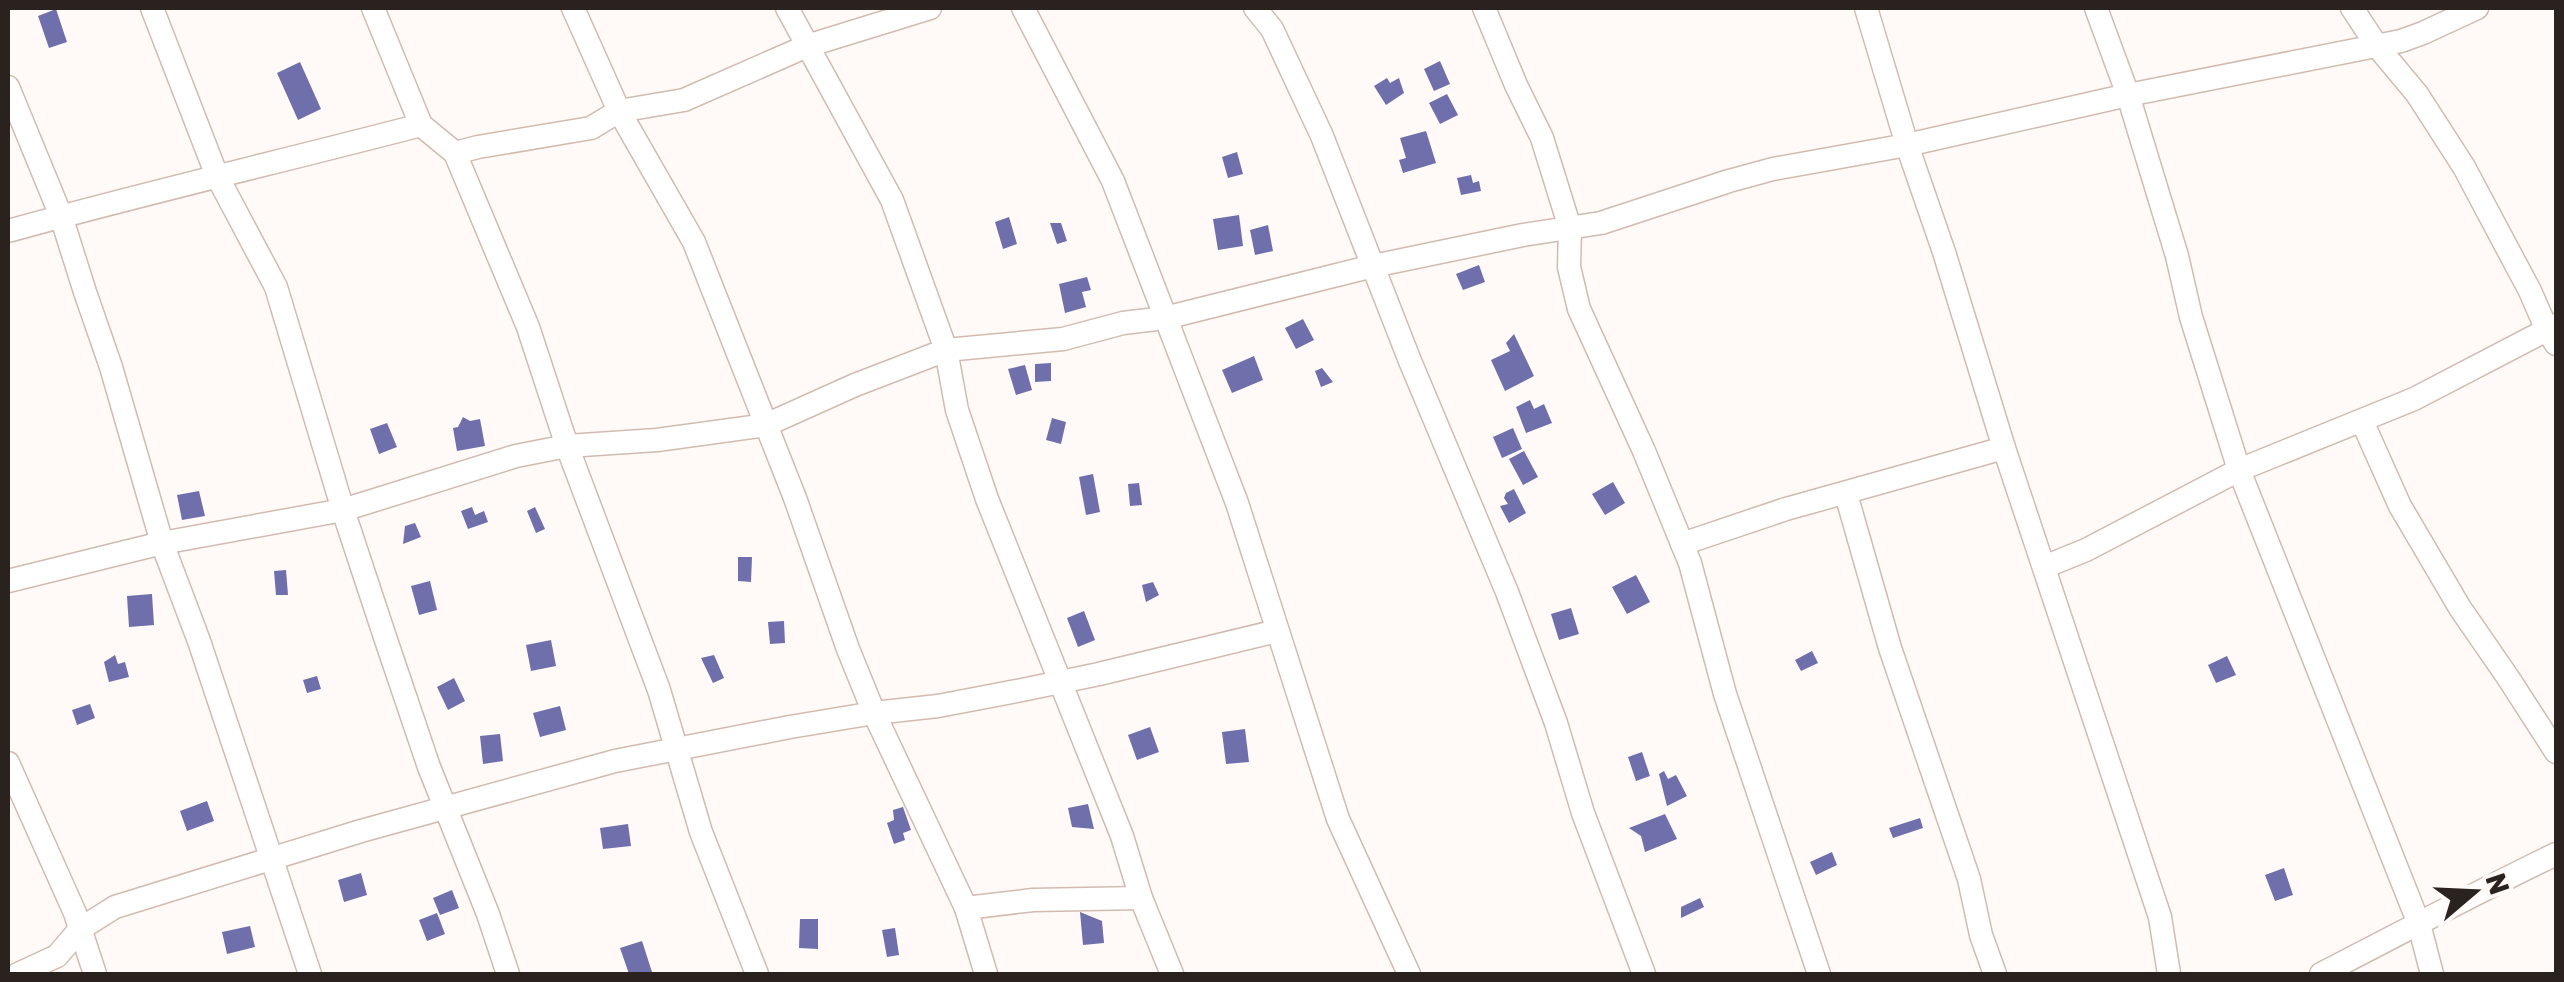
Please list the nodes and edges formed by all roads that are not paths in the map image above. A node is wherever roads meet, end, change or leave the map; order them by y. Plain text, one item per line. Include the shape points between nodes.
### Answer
1 (152, 8) edge
2 (372, 8) edge
3 (573, 8) edge
4 (788, 8) edge
5 (930, 8) edge
6 (1022, 8) edge
7 (1255, 8) edge
8 (1484, 8) edge
9 (1866, 8) edge
10 (2096, 8) edge
11 (2352, 8) edge
12 (2477, 8) edge
13 (807, 46) junction
14 (2377, 46) junction
15 (8, 87) edge
16 (2128, 94) junction
17 (618, 111) junction
18 (421, 125) junction
19 (1907, 145) junction
20 (455, 153) junction
21 (217, 176) junction
22 (61, 216) junction
23 (1570, 228) junction
24 (8, 231) edge
25 (1373, 266) junction
26 (1165, 318) junction
27 (2553, 333) edge
28 (946, 350) junction
29 (2362, 420) junction
30 (766, 425) junction
31 (568, 446) junction
32 (2004, 448) junction
33 (2239, 470) junction
34 (1846, 494) junction
35 (343, 510) junction
36 (162, 543) junction
37 (1682, 544) junction
38 (2044, 566) junction
39 (8, 581) edge
40 (1277, 631) junction
41 (1060, 681) junction
42 (874, 713) junction
43 (674, 749) junction
44 (2556, 752) edge
45 (8, 763) edge
46 (446, 808) junction
47 (2556, 854) edge
48 (272, 858) junction
49 (1141, 898) junction
50 (966, 908) junction
51 (2419, 924) junction
52 (80, 929) junction
53 (18, 974) edge
54 (95, 974) edge
55 (310, 974) edge
56 (508, 974) edge
57 (757, 974) edge
58 (986, 974) edge
59 (1172, 974) edge
60 (1409, 974) edge
61 (1644, 974) edge
62 (1819, 974) edge
63 (1994, 974) edge
64 (2169, 974) edge
65 (2321, 974) edge
66 (2432, 974) edge

1 - 21 street
2 - 18 street
3 - 17 street
4 - 13 street
5 - 13 street
6 - 26 street via 1114,181
7 - 25 street via 1272,29 1322,136
8 - 23 street via 1542,138
9 - 19 street
10 - 16 street
11 - 14 street
12 - 14 street via 2423,34
13 - 17 street via 684,100
13 - 28 street via 892,200
14 - 16 street
14 - 27 street via 2464,167
15 - 22 street
16 - 19 street
16 - 33 street
17 - 20 street via 591,128
17 - 30 street via 694,242
18 - 20 street
18 - 21 street
19 - 23 street via 1773,169
19 - 32 street
20 - 31 street via 528,327
21 - 22 street
21 - 35 street via 276,287
22 - 24 street
22 - 36 street
23 - 25 street
23 - 37 street via 1569,267 1579,309
25 - 26 street
25 - 61 street via 1508,592
26 - 28 street via 1063,339
26 - 40 street via 1238,503
27 - 29 street
28 - 30 street
28 - 41 street via 957,410 987,499
29 - 33 street
29 - 44 street via 2400,506
30 - 31 street
30 - 42 street
31 - 35 street
31 - 43 street via 659,690
32 - 34 street
32 - 38 street
33 - 38 street
33 - 51 street
34 - 37 street
34 - 63 street
35 - 36 street
35 - 46 street
36 - 39 street
36 - 48 street
37 - 62 street via 1724,694
38 - 64 street via 2160,917
40 - 41 street
40 - 60 street via 1338,818
41 - 42 street
41 - 49 street
42 - 43 street
42 - 50 street
43 - 46 street
43 - 57 street
45 - 52 street
46 - 48 street
46 - 56 street
47 - 51 street
48 - 52 street via 115,907
48 - 55 street
49 - 50 street
49 - 59 street
50 - 58 street
51 - 65 street
51 - 66 street
52 - 53 street via 57,956
52 - 54 street

